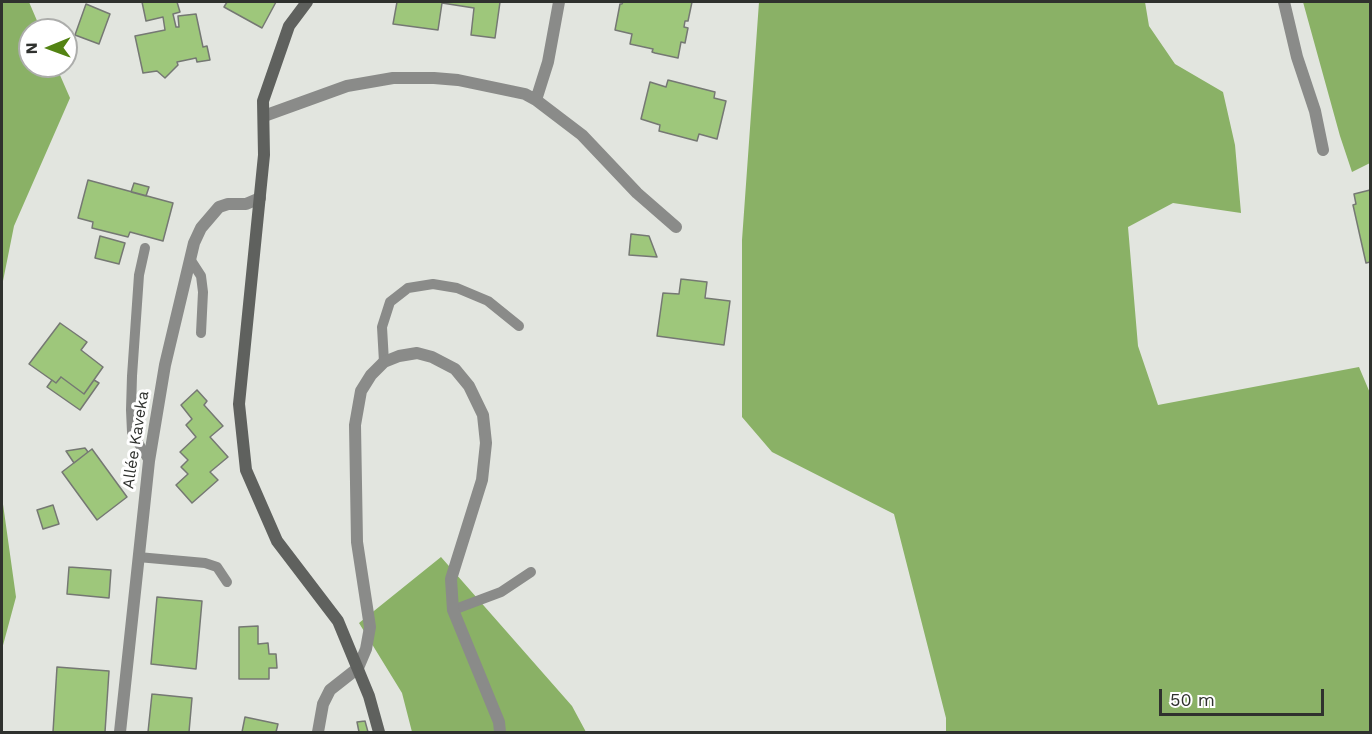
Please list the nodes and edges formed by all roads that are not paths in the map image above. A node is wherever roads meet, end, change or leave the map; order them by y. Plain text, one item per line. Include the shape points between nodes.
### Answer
1 (307, 2) edge
2 (559, 2) edge
3 (1284, 2) edge
4 (536, 100) junction
5 (264, 116) junction
6 (1323, 150) dead end
7 (260, 198) junction
8 (676, 227) dead end
9 (145, 248) dead end
10 (190, 259) junction
11 (519, 326) dead end
12 (201, 333) dead end
13 (384, 362) junction
14 (149, 461) junction
15 (138, 557) junction
16 (531, 572) dead end
17 (227, 582) dead end
18 (453, 610) junction
19 (358, 668) junction
20 (120, 732) edge
21 (318, 732) edge
22 (380, 732) edge
23 (500, 732) edge

1 - 5 main road via 289,26 263,101
2 - 4 street via 548,62
3 - 6 street
4 - 5 street via 525,94 458,80 393,78 347,86
4 - 8 street via 582,135
5 - 7 main road
7 - 10 street, Allée Kaveka via 219,207 201,228
7 - 19 main road via 239,404 246,470 277,541 338,621
9 - 14 lane via 139,275 132,432
10 - 12 lane via 201,276
10 - 14 street, Allée Kaveka via 165,365
11 - 13 lane via 488,302 457,288 433,284 408,288 390,302 382,327
13 - 18 street via 417,353 455,369 469,386 483,415 486,443 482,480 450,579
13 - 19 street via 361,391 355,425 357,542 370,627
14 - 15 street, Allée Kaveka
15 - 17 lane via 205,563 217,567
15 - 20 street, Allée Kaveka
16 - 18 lane via 501,592
18 - 23 street
19 - 21 street via 330,690
19 - 22 main road

